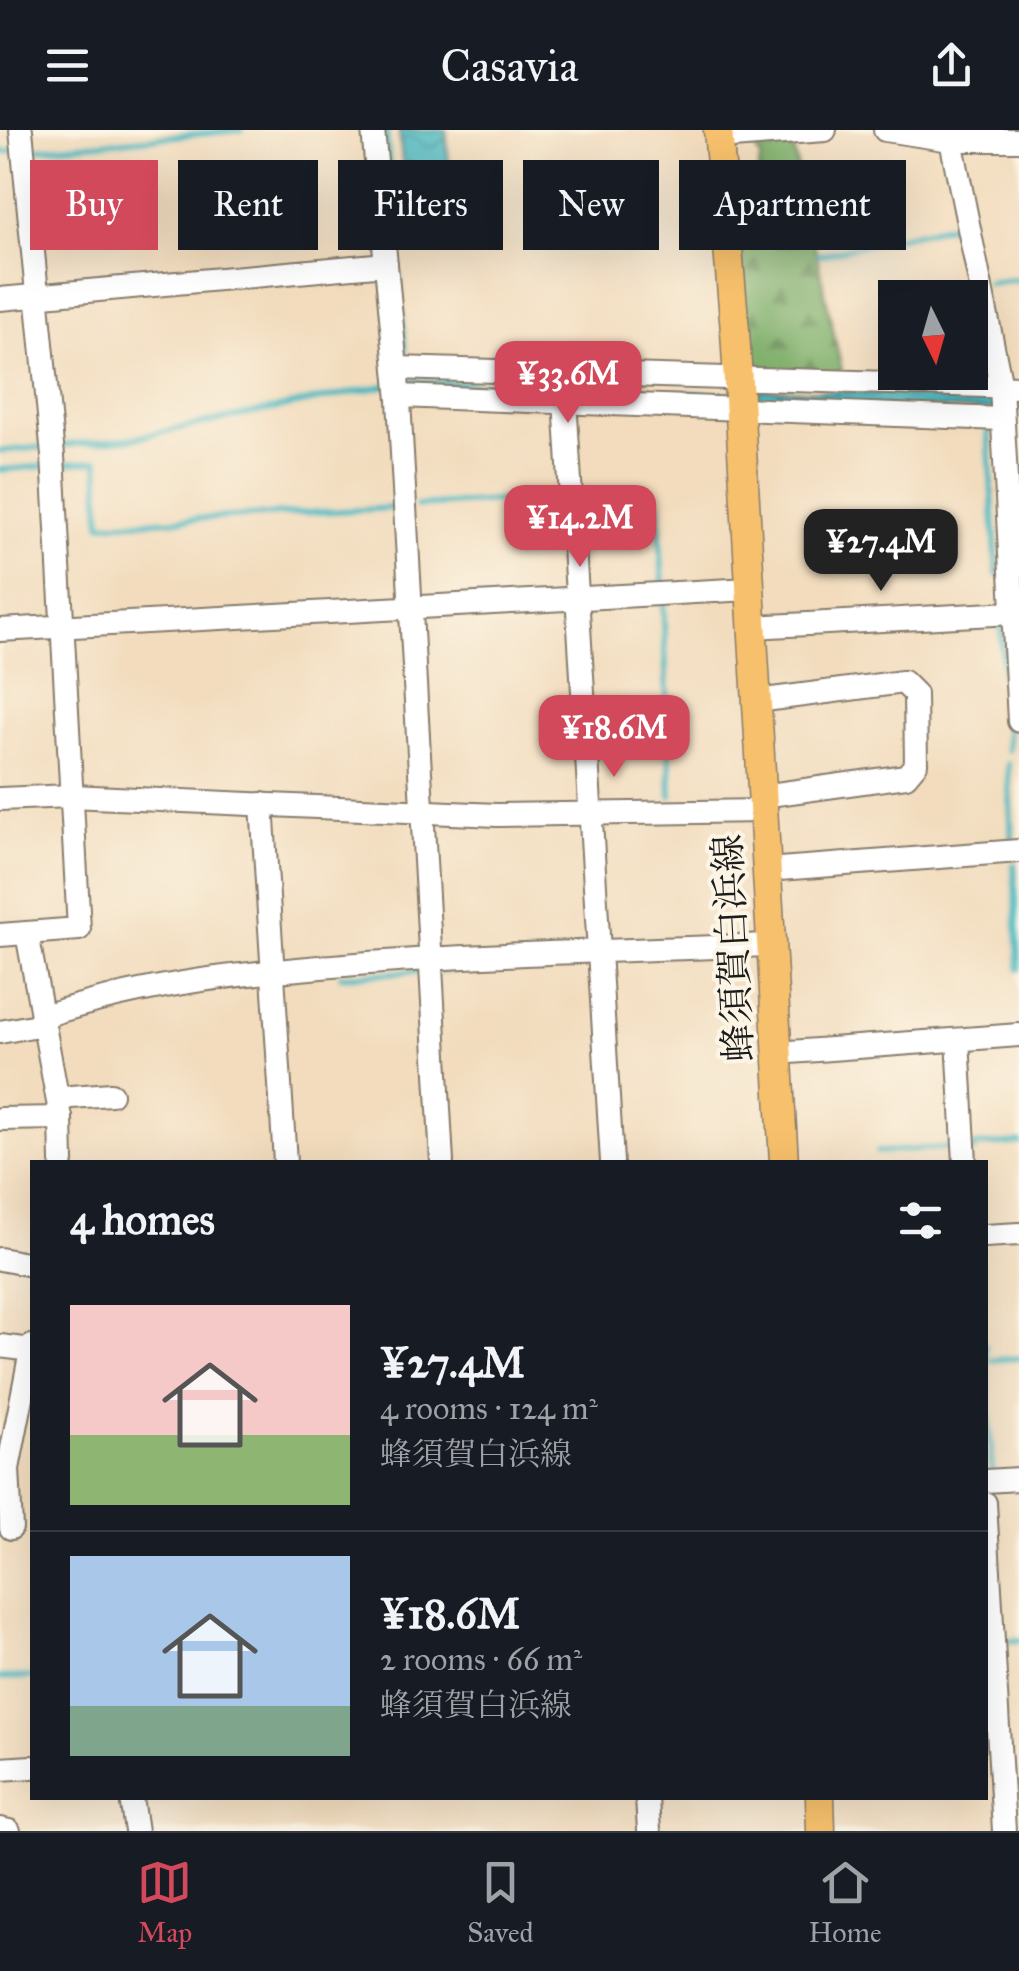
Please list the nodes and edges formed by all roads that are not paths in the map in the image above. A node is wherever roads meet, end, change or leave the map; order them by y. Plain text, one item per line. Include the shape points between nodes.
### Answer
1 (21, 130) edge
2 (373, 130) edge
3 (825, 130) edge
4 (892, 131) edge
5 (718, 134) edge
6 (951, 140) junction
7 (1019, 140) edge
8 (386, 264) junction
9 (36, 295) junction
10 (0, 298) edge
11 (738, 380) junction
12 (397, 382) junction
13 (565, 400) junction
14 (740, 409) junction
15 (1007, 409) edge
16 (1014, 532) edge
17 (750, 589) junction
18 (577, 596) junction
19 (412, 606) junction
20 (1013, 613) junction
21 (62, 626) junction
22 (752, 627) junction
23 (0, 630) edge
24 (1017, 638) edge
25 (757, 701) junction
26 (1019, 722) edge
27 (71, 796) junction
28 (0, 798) edge
29 (763, 803) junction
30 (262, 804) junction
31 (424, 810) junction
32 (590, 816) junction
33 (1019, 851) edge
34 (766, 870) junction
35 (26, 933) junction
36 (0, 936) edge
37 (770, 944) junction
38 (599, 951) junction
39 (431, 958) junction
40 (274, 970) junction
41 (42, 1021) junction
42 (0, 1032) edge
43 (1019, 1035) edge
44 (958, 1040) junction
45 (777, 1053) junction
46 (110, 1094) dead end
47 (59, 1108) junction
48 (0, 1118) edge
49 (62, 1160) edge
50 (285, 1160) edge
51 (442, 1160) edge
52 (612, 1160) edge
53 (784, 1160) edge
54 (965, 1160) edge
55 (1019, 1234) edge
56 (988, 1236) edge
57 (0, 1259) edge
58 (30, 1265) edge
59 (0, 1346) edge
60 (30, 1348) edge
61 (30, 1358) edge
62 (1019, 1479) edge
63 (988, 1481) edge
64 (14, 1528) edge
65 (988, 1615) edge
66 (989, 1652) edge
67 (30, 1767) edge
68 (0, 1769) edge
69 (132, 1800) edge
70 (647, 1800) edge
71 (820, 1800) edge
72 (1011, 1802) edge
73 (0, 1829) edge
74 (9, 1831) edge
75 (136, 1831) edge
76 (649, 1831) edge
77 (822, 1831) edge
78 (1004, 1831) edge

1 - 9 street
2 - 8 street
3 - 5 street
4 - 6 street
5 - 11 main road, 蜂須賀白浜線
6 - 7 street
6 - 15 street
8 - 9 street
8 - 12 street
9 - 10 street
9 - 21 street
11 - 12 street
11 - 14 main road, 蜂須賀白浜線
11 - 15 street
12 - 13 street
12 - 19 street
13 - 14 street
13 - 18 street
14 - 15 street
14 - 17 main road, 蜂須賀白浜線
15 - 16 street
16 - 20 street
17 - 18 street
17 - 22 main road, 蜂須賀白浜線
18 - 19 street
18 - 32 street
19 - 21 street
19 - 31 street
20 - 22 street
20 - 24 street
21 - 23 street
21 - 27 street
22 - 25 main road, 蜂須賀白浜線
24 - 26 street
25 - 29 main road, 蜂須賀白浜線
25 - 29 street via 903,682 914,694 916,764 906,776
27 - 28 street
27 - 30 street
27 - 35 street via 79,928
29 - 32 street
29 - 34 main road, 蜂須賀白浜線
30 - 31 street
30 - 40 street
31 - 32 street
31 - 39 street
32 - 38 street
33 - 34 street
34 - 37 main road, 蜂須賀白浜線
35 - 36 street
35 - 41 street
37 - 38 street
37 - 45 main road, 蜂須賀白浜線
38 - 39 street
38 - 52 street
39 - 40 street
39 - 51 street
40 - 41 street via 172,982
40 - 50 street
41 - 42 street
41 - 47 street
43 - 44 street
44 - 45 street
44 - 54 street
45 - 53 main road, 蜂須賀白浜線
46 - 47 street
47 - 48 street
47 - 49 street
55 - 56 street
57 - 58 street
59 - 60 street
61 - 64 street via 8,1468
62 - 63 street
65 - 66 street
66 - 72 street
67 - 68 street
69 - 75 street
70 - 76 street
71 - 77 main road
72 - 78 street
73 - 74 street

